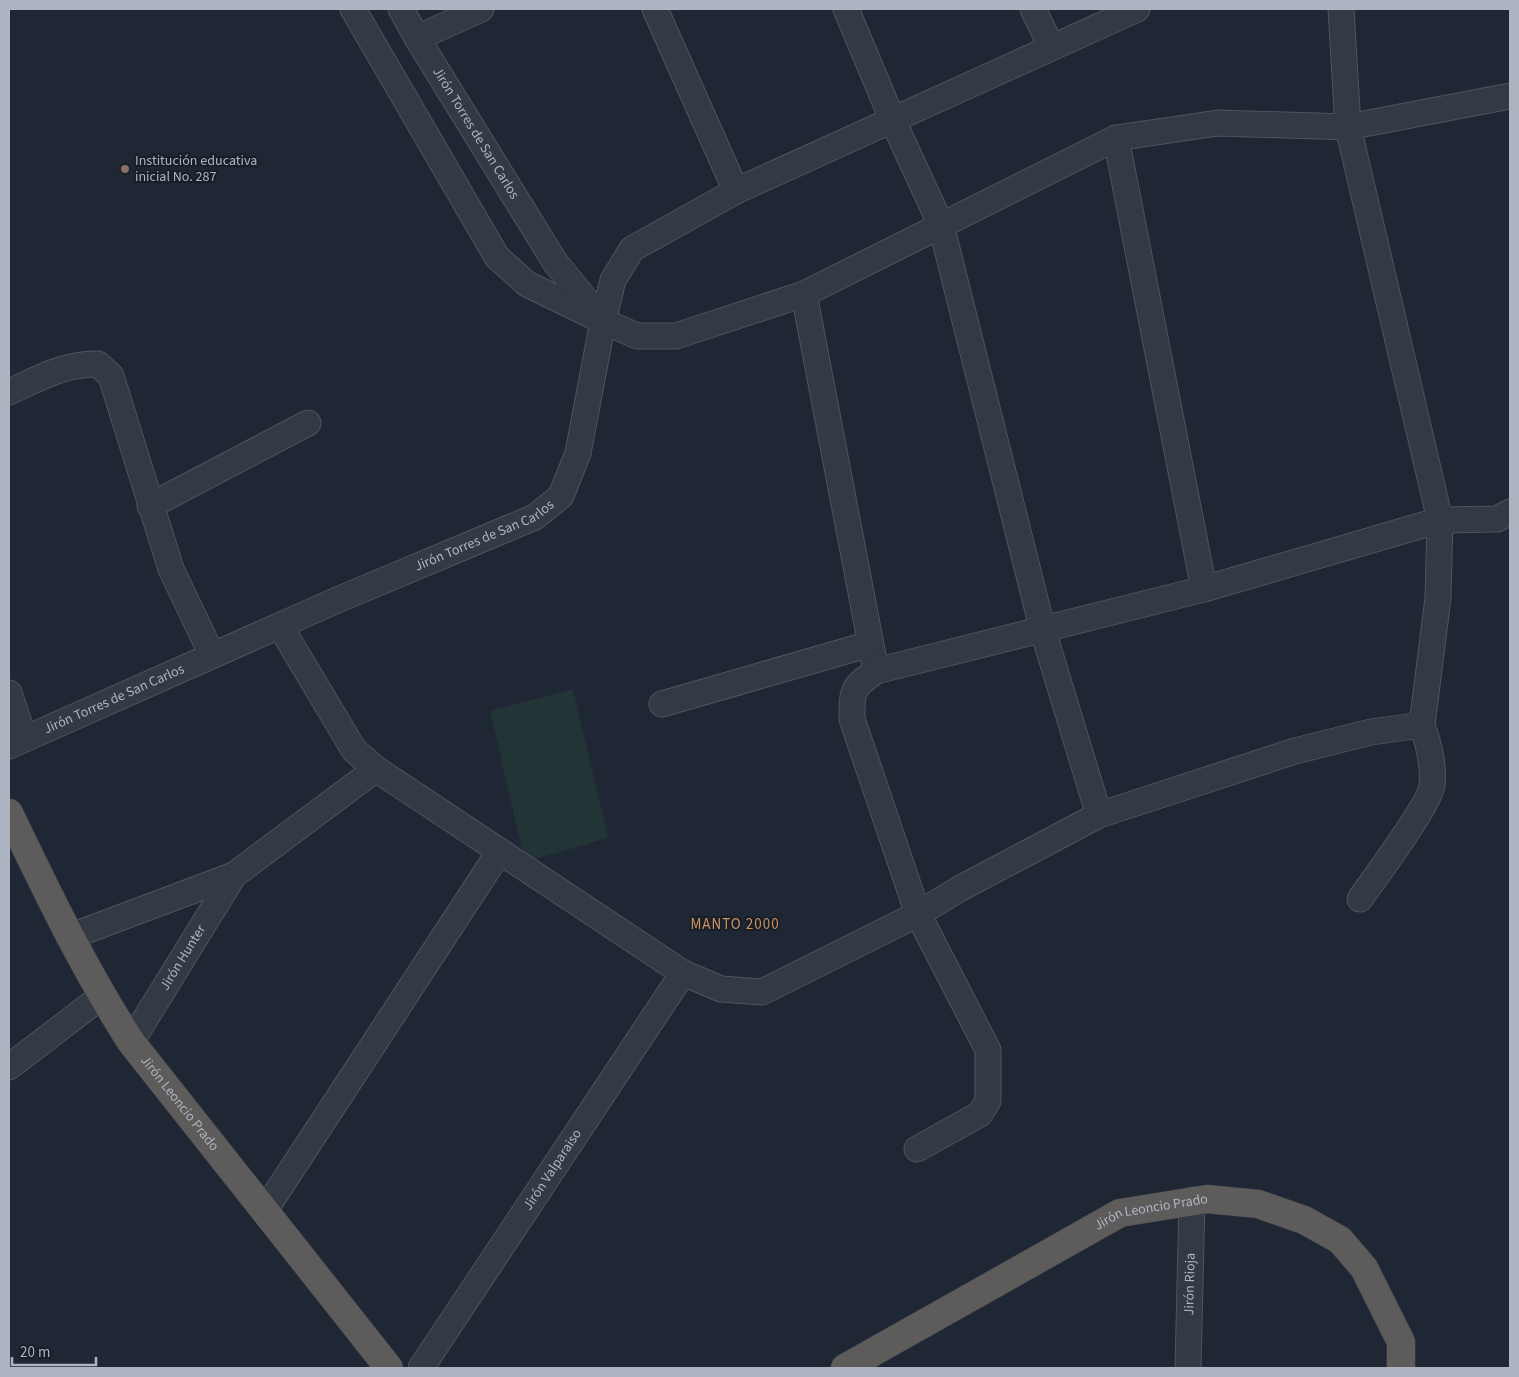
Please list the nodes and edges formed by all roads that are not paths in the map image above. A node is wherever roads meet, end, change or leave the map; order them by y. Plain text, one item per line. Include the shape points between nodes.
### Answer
1 (353, 9) edge
2 (401, 9) edge
3 (481, 9) edge
4 (655, 9) edge
5 (846, 9) edge
6 (1033, 9) edge
7 (1138, 9) edge
8 (1341, 9) edge
9 (417, 38) junction
10 (1051, 46) junction
11 (1510, 96) edge
12 (893, 121) junction
13 (1348, 127) junction
14 (1116, 138) junction
15 (736, 191) junction
16 (941, 225) junction
17 (804, 294) junction
18 (603, 321) junction
19 (9, 392) edge
20 (308, 423) dead end
21 (150, 506) junction
22 (1510, 512) edge
23 (1440, 520) junction
24 (1204, 589) junction
25 (280, 626) junction
26 (1043, 631) junction
27 (870, 644) junction
28 (212, 655) junction
29 (876, 671) junction
30 (9, 693) edge
31 (662, 704) dead end
32 (1422, 725) junction
33 (17, 742) edge
34 (376, 770) junction
35 (9, 813) edge
36 (1099, 815) junction
37 (500, 851) junction
38 (234, 875) junction
39 (1360, 899) dead end
40 (918, 914) junction
41 (69, 937) junction
42 (683, 973) junction
43 (102, 996) junction
44 (131, 1042) junction
45 (9, 1067) edge
46 (917, 1149) dead end
47 (1192, 1200) junction
48 (265, 1210) junction
49 (389, 1368) edge
50 (421, 1368) edge
51 (845, 1368) edge
52 (1188, 1368) edge
53 (1401, 1368) edge

1 - 18 street via 497,257 527,284
2 - 9 street, Jirón Torres de San Carlos
3 - 9 street
4 - 15 street
5 - 12 street
6 - 10 street
7 - 10 street
8 - 13 street
9 - 18 street, Jirón Torres de San Carlos via 555,262
10 - 12 street
11 - 13 street
12 - 15 street
12 - 16 street
13 - 14 street via 1218,123
13 - 23 street
14 - 16 street
14 - 24 street
15 - 18 street via 632,249 613,280
16 - 17 street
16 - 26 street
17 - 18 street via 676,336 637,336
17 - 27 street
18 - 25 street, Jirón Torres de San Carlos via 578,453 561,496 535,517
19 - 21 street via 58,369 80,363 98,364 111,376
20 - 21 street
21 - 28 street via 171,568
22 - 23 street via 1497,518
23 - 24 street
23 - 32 street via 1438,598
24 - 26 street
25 - 28 street, Jirón Torres de San Carlos
25 - 34 street via 354,750
26 - 29 street
26 - 36 street
27 - 29 street
27 - 31 street
28 - 33 street, Jirón Torres de San Carlos
29 - 40 street via 861,681 852,694 852,720
30 - 33 street
32 - 36 street via 1371,732 1294,751
32 - 39 street via 1431,751 1433,788
34 - 37 street
34 - 38 street, Jirón Hunter
35 - 41 highway, Jirón Leoncio Prado
36 - 40 street
37 - 42 street
37 - 48 street
38 - 41 street, Jirón Hunter
38 - 44 street, Jirón Hunter
40 - 42 street via 762,992 721,989
40 - 46 street via 988,1050 988,1101 980,1114
41 - 43 highway, Jirón Leoncio Prado
42 - 50 street, Jirón Valparaiso
43 - 44 highway, Jirón Leoncio Prado
43 - 45 street
44 - 48 highway, Jirón Leoncio Prado
47 - 51 highway, Jirón Leoncio Prado via 1120,1214
47 - 52 street, Jirón Rioja
47 - 53 highway, Jirón Leoncio Prado via 1258,1204 1304,1220 1340,1240 1364,1268 1401,1342
48 - 49 highway, Jirón Leoncio Prado

